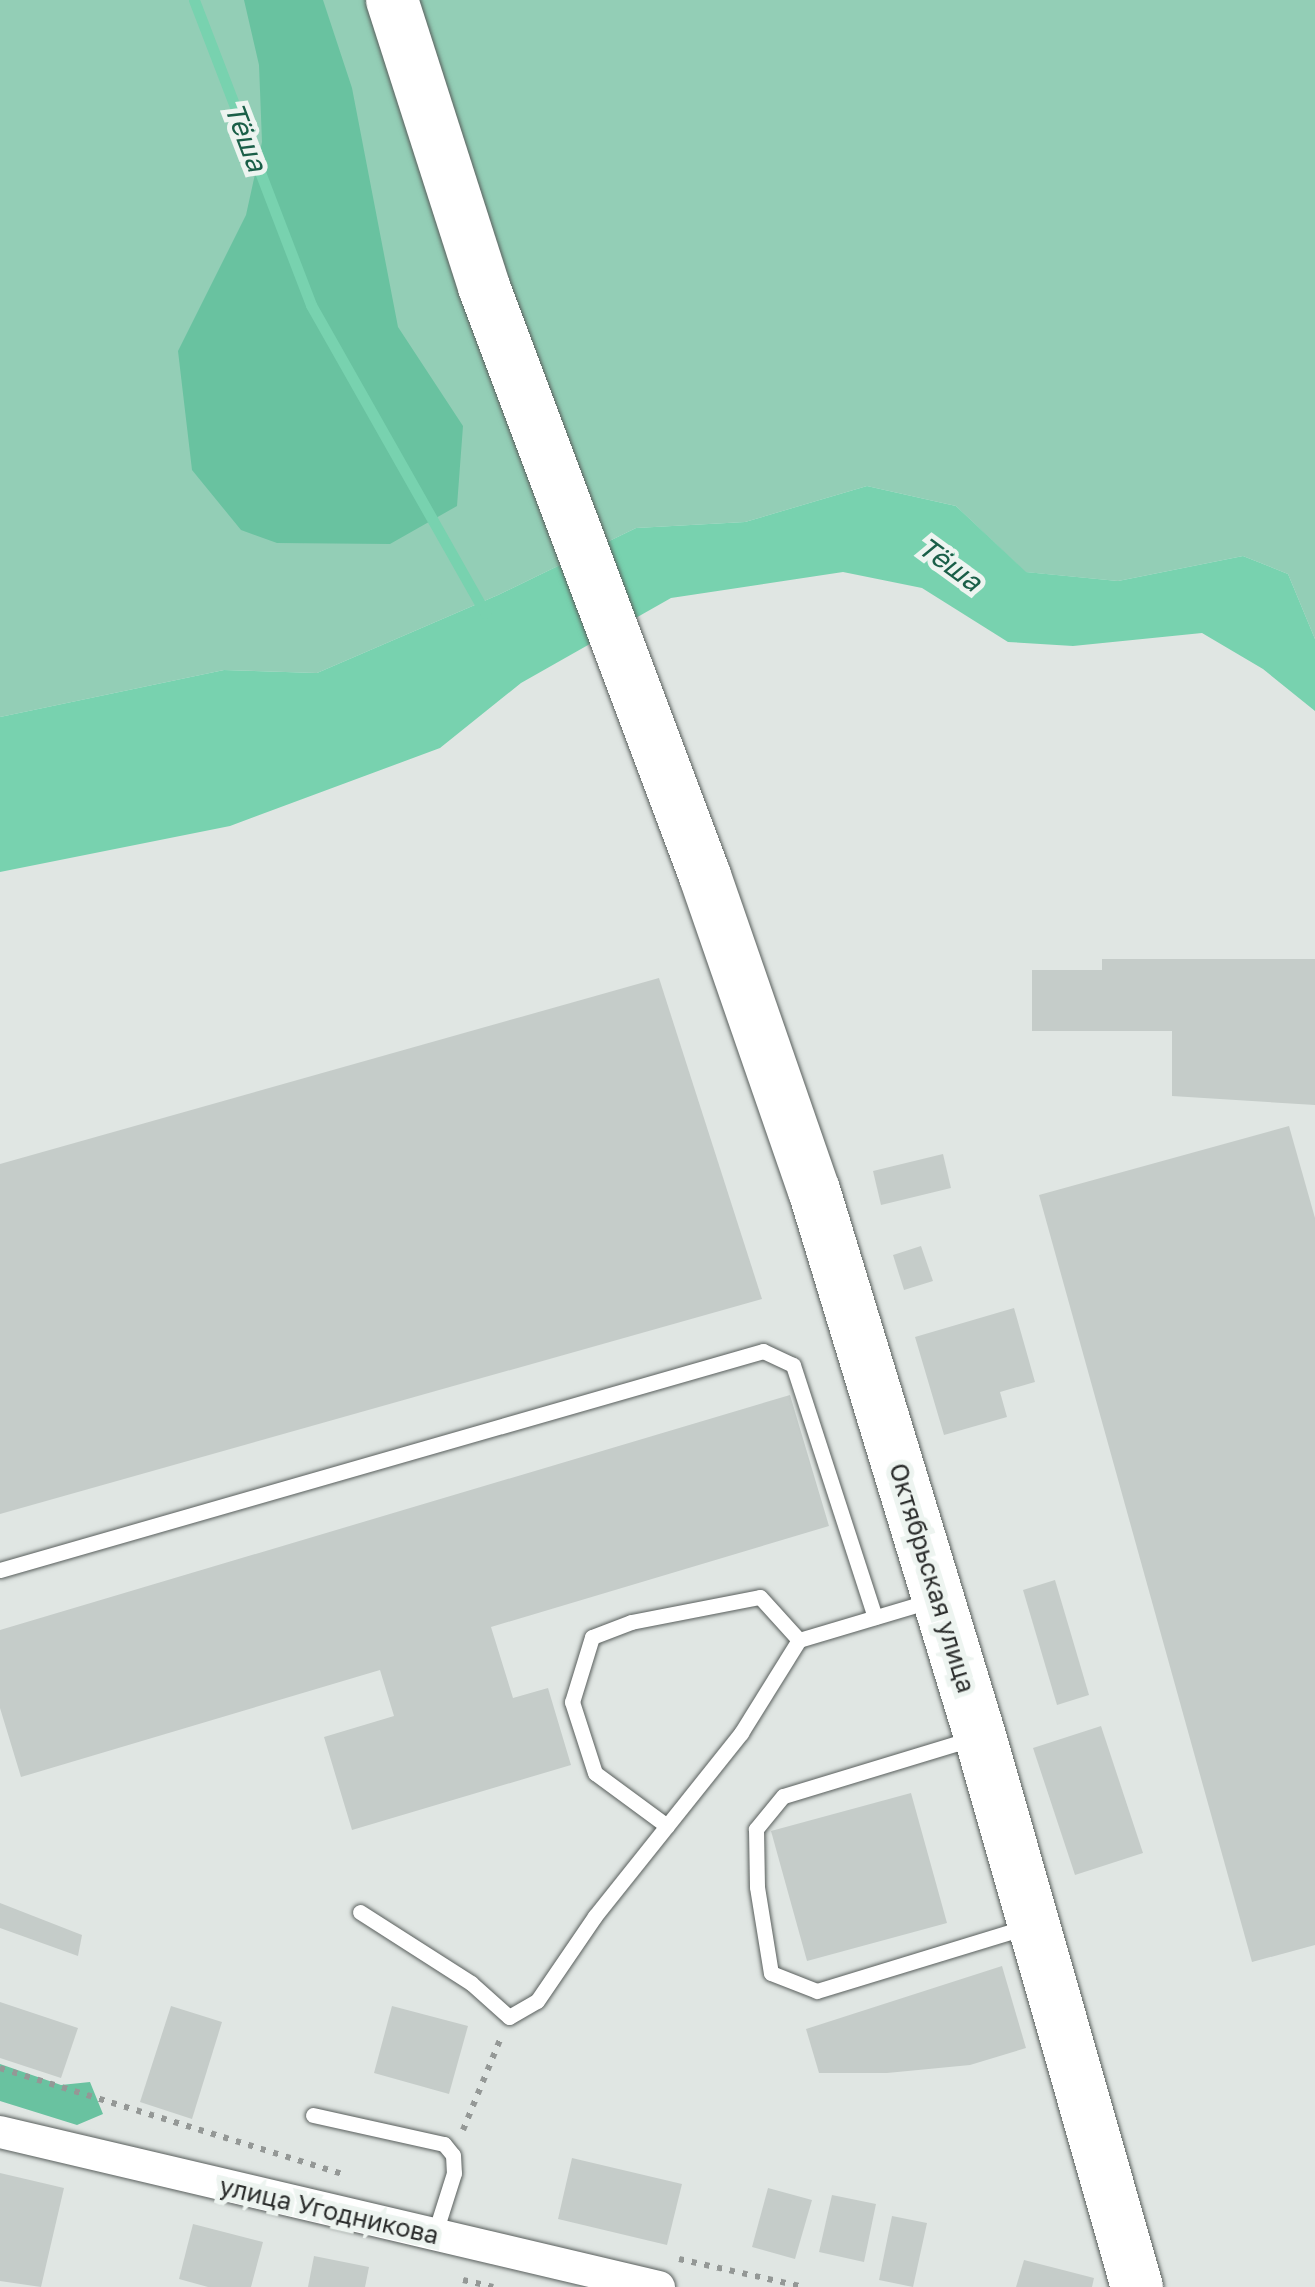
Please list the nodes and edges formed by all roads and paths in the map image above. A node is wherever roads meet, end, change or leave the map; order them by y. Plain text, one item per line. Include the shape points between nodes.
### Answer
1 (392, 0) edge
2 (406, 0) edge
3 (442, 160) junction
4 (0, 1570) edge
5 (938, 1599) junction
6 (876, 1618) junction
7 (800, 1640) junction
8 (980, 1736) junction
9 (667, 1826) junction
10 (360, 1912) dead end
11 (1032, 1926) junction
12 (509, 2017) junction
13 (0, 2068) edge
14 (313, 2115) dead end
15 (0, 2132) edge
16 (454, 2155) junction
17 (352, 2177) dead end
18 (434, 2236) junction
19 (665, 2272) edge
20 (804, 2287) edge
21 (1137, 2287) edge

1 - 3 main road, Октябрьская улица
2 - 3 lane
3 - 5 main road, Октябрьская улица via 814,1190
4 - 6 lane via 762,1352 793,1365
5 - 6 lane
5 - 8 main road, Октябрьская улица
6 - 7 lane
7 - 9 lane via 740,1733
7 - 9 lane via 760,1597 592,1636 572,1702 595,1772
8 - 11 main road, Октябрьская улица
8 - 11 lane via 783,1796 756,1829 757,1887 771,1973 816,1991
9 - 12 lane via 537,2001
10 - 12 lane via 471,1983
11 - 21 main road, Октябрьская улица
12 - 16 path
13 - 17 path
14 - 16 lane via 444,2144
15 - 18 street, улица Угодникова
16 - 18 lane
18 - 19 street, улица Угодникова
19 - 20 path

